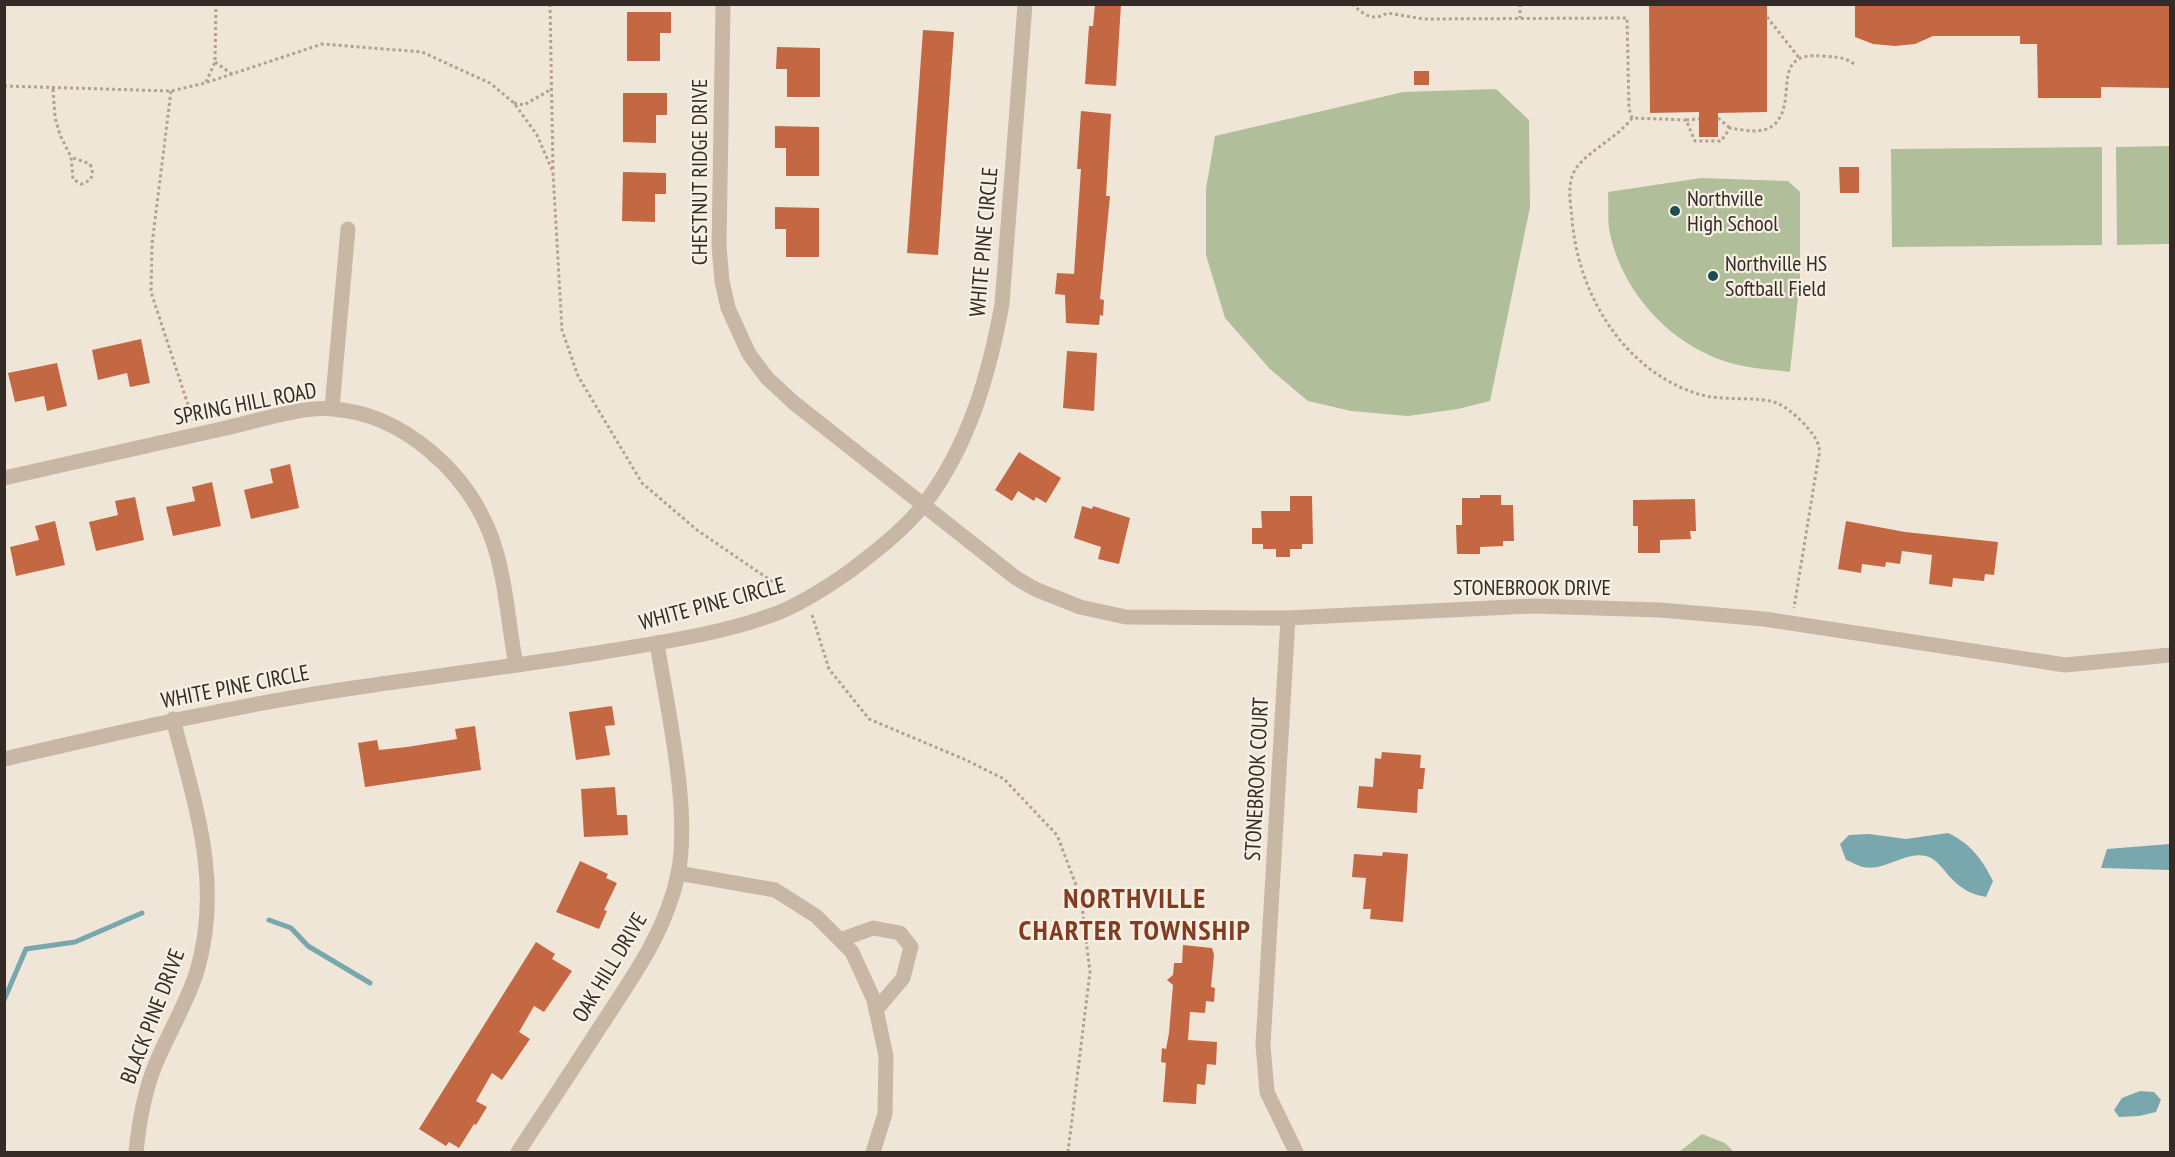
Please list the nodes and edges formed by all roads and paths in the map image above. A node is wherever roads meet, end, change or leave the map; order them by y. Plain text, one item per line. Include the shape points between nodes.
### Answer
1 (216, 4) edge
2 (550, 4) edge
3 (723, 4) edge
4 (1025, 4) edge
5 (1352, 4) edge
6 (1520, 4) edge
7 (1767, 17) dead end
8 (1520, 18) junction
9 (1800, 58) junction
10 (215, 62) junction
11 (1854, 64) dead end
12 (232, 74) junction
13 (205, 83) junction
14 (4, 86) edge
15 (53, 88) junction
16 (550, 90) junction
17 (171, 91) junction
18 (514, 103) junction
19 (1632, 118) junction
20 (1718, 118) dead end
21 (1699, 119) dead end
22 (1686, 120) junction
23 (1730, 128) junction
24 (71, 158) junction
25 (553, 172) junction
26 (348, 229) dead end
27 (332, 408) junction
28 (198, 435) junction
29 (4, 478) edge
30 (924, 504) junction
31 (802, 602) junction
32 (1288, 618) junction
33 (1791, 623) junction
34 (657, 643) junction
35 (2170, 655) edge
36 (516, 665) junction
37 (173, 719) junction
38 (4, 759) edge
39 (678, 873) junction
40 (840, 940) junction
41 (876, 1010) junction
42 (136, 1152) edge
43 (518, 1152) edge
44 (873, 1152) edge
45 (1068, 1152) edge
46 (1296, 1152) edge

1 - 10 path
2 - 16 path
3 - 30 street, CHESTNUT RIDGE DRIVE via 719,246 722,281 734,324 766,378
4 - 30 street, WHITE PINE CIRCLE via 1002,304 993,351 980,398 961,442
5 - 8 path via 1366,16 1388,13 1424,19
6 - 8 path
7 - 9 path
8 - 19 path via 1627,18
9 - 11 path via 1830,56
9 - 23 path via 1788,70 1783,107 1774,124 1759,131
10 - 12 path
10 - 13 path
12 - 13 path
12 - 18 path via 322,44 422,52 490,83
13 - 17 path
14 - 15 path
15 - 17 path
15 - 24 path via 55,117
16 - 18 path via 524,105
16 - 25 path
17 - 28 path via 152,244 151,292
18 - 25 path via 537,135
19 - 22 path
19 - 33 path via 1573,173 1570,195 1581,270 1606,322 1651,368 1697,394 1780,405 1817,441 1818,460
20 - 23 path
21 - 22 path
22 - 23 path via 1695,141 1721,141
24 - 24 path via 90,164 93,171 87,182 81,184 74,179
25 - 31 path via 562,330 578,376 642,483 697,530
26 - 27 street
27 - 28 street, SPRING HILL ROAD via 280,415
27 - 36 street, SPRING HILL ROAD via 382,422 412,438 435,455 476,505 492,537
28 - 29 street, SPRING HILL ROAD
30 - 31 street, WHITE PINE CIRCLE via 874,552
30 - 32 street, STONEBROOK DRIVE via 1016,578 1080,607 1126,617
31 - 34 street, WHITE PINE CIRCLE via 772,616
31 - 45 path via 812,613 829,669 869,719 1004,779 1057,835 1081,898 1090,972
32 - 33 street, STONEBROOK DRIVE via 1533,606 1660,610
32 - 46 street, STONEBROOK COURT via 1263,1045 1267,1092
33 - 35 street, STONEBROOK DRIVE via 2065,665
34 - 36 street, WHITE PINE CIRCLE
34 - 39 street, OAK HILL DRIVE via 679,793
36 - 37 street, WHITE PINE CIRCLE via 286,697
37 - 38 street, WHITE PINE CIRCLE
37 - 42 street, BLACK PINE DRIVE via 203,837 208,905 197,971 145,1094
39 - 40 street via 775,890 816,916
39 - 43 street, OAK HILL DRIVE via 667,913 649,952
40 - 41 street via 852,952
40 - 41 street via 873,928 900,933 911,947 903,978
41 - 44 street via 886,1056 887,1084 885,1114

